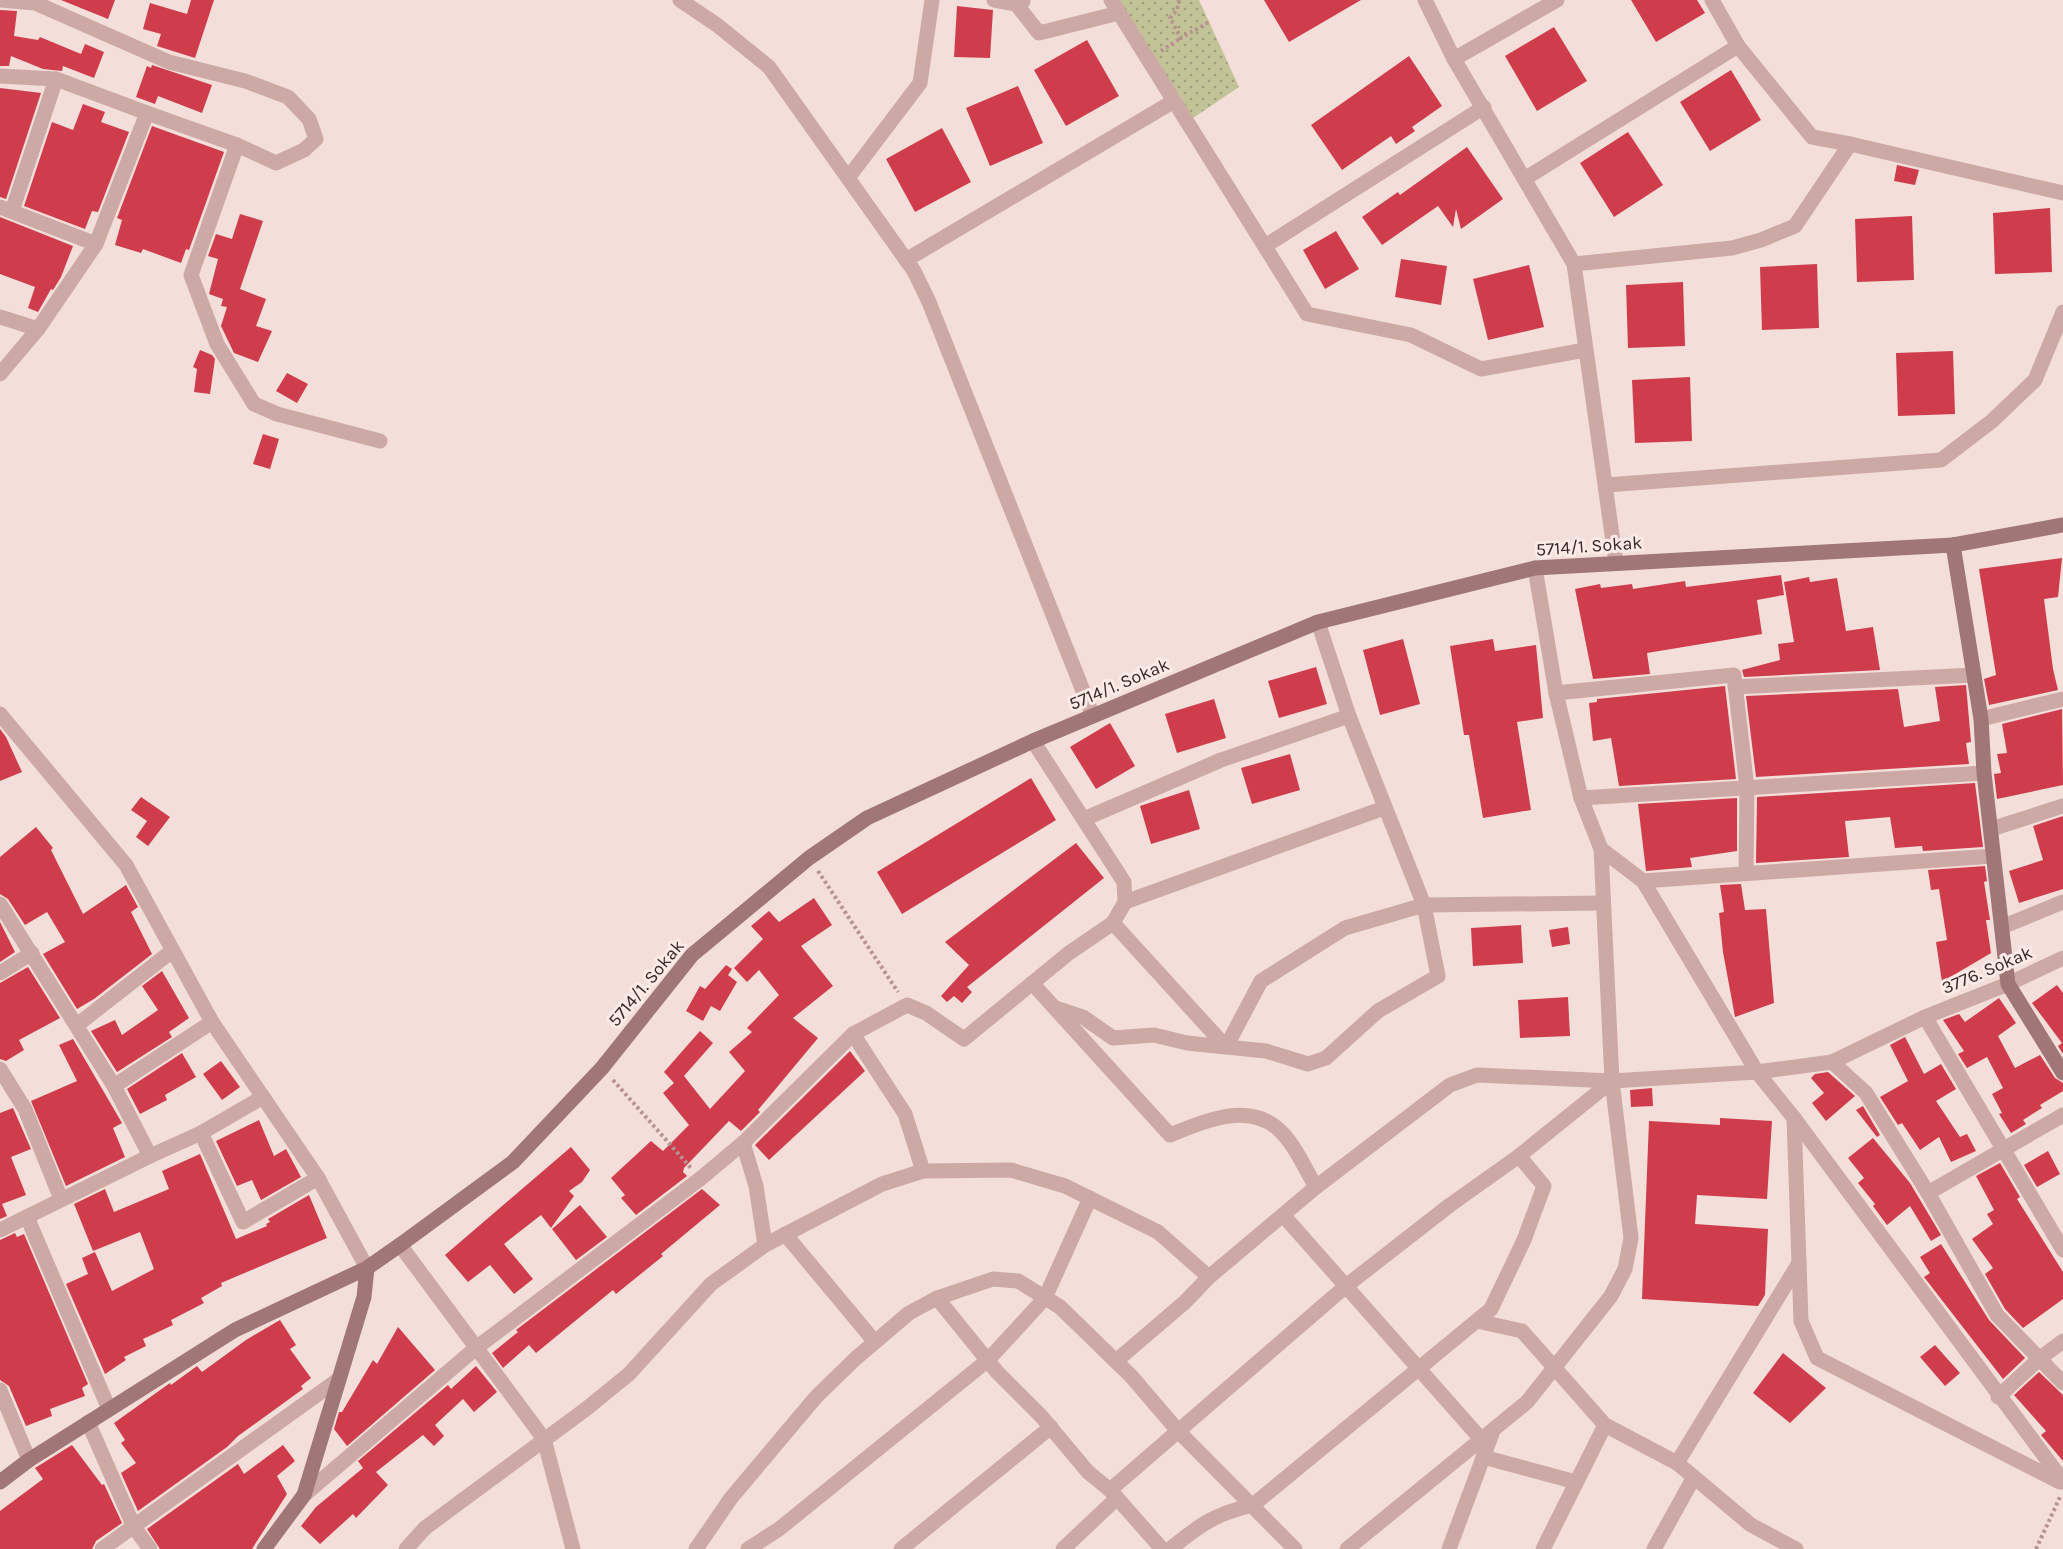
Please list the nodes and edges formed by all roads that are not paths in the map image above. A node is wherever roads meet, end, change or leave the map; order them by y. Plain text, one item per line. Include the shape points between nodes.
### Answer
1 (0, 0) edge
2 (680, 0) edge
3 (932, 0) edge
4 (994, 0) edge
5 (1111, 0) edge
6 (1425, 0) edge
7 (1557, 0) edge
8 (1712, 0) edge
9 (1020, 2) edge
10 (1119, 13) junction
11 (1738, 46) junction
12 (1454, 59) junction
13 (0, 75) edge
14 (56, 79) junction
15 (1174, 101) junction
16 (1484, 106) junction
17 (147, 113) junction
18 (1850, 144) junction
19 (237, 145) junction
20 (848, 178) junction
21 (1526, 178) junction
22 (2063, 193) edge
23 (6, 209) edge
24 (96, 244) junction
25 (1265, 246) junction
26 (906, 260) junction
27 (1574, 264) junction
28 (2063, 312) edge
29 (0, 317) edge
30 (38, 329) junction
31 (1585, 350) junction
32 (0, 374) edge
33 (380, 441) dead end
34 (1606, 485) junction
35 (2063, 525) edge
36 (1953, 545) junction
37 (1616, 563) junction
38 (1535, 568) junction
39 (1318, 622) junction
40 (1974, 675) junction
41 (1735, 687) junction
42 (1556, 693) junction
43 (2063, 699) edge
44 (0, 714) edge
45 (1093, 716) junction
46 (1349, 716) junction
47 (1981, 719) junction
48 (1033, 741) junction
49 (1984, 773) junction
50 (1747, 788) junction
51 (1581, 798) junction
52 (2063, 806) edge
53 (1384, 808) junction
54 (1084, 819) junction
55 (1991, 829) junction
56 (1601, 849) junction
57 (1993, 856) junction
58 (1746, 873) junction
59 (1643, 881) junction
60 (1125, 902) junction
61 (2063, 902) edge
62 (1603, 903) junction
63 (0, 904) edge
64 (1424, 905) junction
65 (1113, 923) junction
66 (2004, 926) junction
67 (172, 951) junction
68 (32, 953) junction
69 (2063, 958) edge
70 (0, 973) edge
71 (1032, 983) junction
72 (2008, 984) junction
73 (1056, 1008) junction
74 (1925, 1017) junction
75 (212, 1022) junction
76 (76, 1025) junction
77 (853, 1034) junction
78 (1226, 1047) junction
79 (1832, 1062) junction
80 (0, 1069) edge
81 (1757, 1072) junction
82 (2063, 1073) edge
83 (1611, 1081) junction
84 (114, 1086) junction
85 (263, 1097) junction
86 (2063, 1115) edge
87 (1794, 1118) junction
88 (201, 1133) junction
89 (743, 1143) junction
90 (2003, 1151) junction
91 (150, 1156) junction
92 (1519, 1156) junction
93 (923, 1171) junction
94 (318, 1178) junction
95 (1316, 1187) junction
96 (1928, 1193) junction
97 (1090, 1198) junction
98 (62, 1199) junction
99 (1283, 1215) junction
100 (27, 1217) junction
101 (0, 1230) edge
102 (785, 1234) junction
103 (400, 1245) junction
104 (765, 1245) junction
105 (2063, 1250) edge
106 (1799, 1263) junction
107 (368, 1268) junction
108 (1209, 1276) junction
109 (1346, 1286) junction
110 (937, 1298) junction
111 (1045, 1298) junction
112 (1477, 1321) junction
113 (2063, 1341) edge
114 (875, 1342) junction
115 (476, 1348) junction
116 (2039, 1359) junction
117 (988, 1360) junction
118 (1116, 1361) junction
119 (1553, 1367) junction
120 (1420, 1369) junction
121 (339, 1379) junction
122 (2063, 1383) edge
123 (0, 1390) edge
124 (1998, 1397) junction
125 (108, 1409) junction
126 (88, 1422) junction
127 (1605, 1425) junction
128 (1051, 1427) junction
129 (1494, 1428) junction
130 (1179, 1432) junction
131 (544, 1439) junction
132 (1481, 1439) junction
133 (1483, 1457) junction
134 (29, 1460) junction
135 (1677, 1463) junction
136 (1694, 1477) junction
137 (0, 1482) edge
138 (1576, 1482) junction
139 (2063, 1482) edge
140 (1114, 1494) junction
141 (304, 1495) junction
142 (1253, 1505) junction
143 (134, 1527) junction
144 (1774, 1544) edge
145 (102, 1549) edge
146 (150, 1549) edge
147 (264, 1549) edge
148 (406, 1549) edge
149 (573, 1549) edge
150 (696, 1549) edge
151 (748, 1549) edge
152 (901, 1549) edge
153 (1063, 1549) edge
154 (1162, 1549) edge
155 (1170, 1549) edge
156 (1295, 1549) edge
157 (1347, 1549) edge
158 (1449, 1549) edge
159 (1543, 1549) edge
160 (1654, 1549) edge
161 (1796, 1549) edge

1 - 19 street via 35,3 169,62 245,81 288,97 309,120 316,139 304,150 276,163
2 - 20 street via 770,67
3 - 20 street via 920,83
4 - 9 street
5 - 10 street
6 - 12 street
7 - 12 street
8 - 11 street
9 - 10 street via 1039,33
10 - 15 street
11 - 18 street via 1812,136
11 - 21 street
12 - 16 street
13 - 14 street
14 - 17 street
14 - 23 street
15 - 25 street
15 - 26 street
16 - 21 street
16 - 25 street
17 - 19 street
17 - 24 street
18 - 22 street
18 - 27 street via 1795,226 1732,248
19 - 33 street via 191,275 217,344 254,404 277,414
20 - 26 street
21 - 27 street
23 - 24 street
24 - 30 street
25 - 31 street via 1307,314 1411,335 1481,369
26 - 45 street via 928,302
27 - 31 street
28 - 34 street via 2035,380 1992,421 1941,460
29 - 30 street
30 - 32 street
31 - 34 street
34 - 37 street
35 - 36 main road, 5714/1. Sokak
36 - 37 main road, 5714/1. Sokak
36 - 40 main road
37 - 38 main road, 5714/1. Sokak
38 - 39 main road, 5714/1. Sokak
38 - 42 street
39 - 45 main road, 5714/1. Sokak
39 - 46 street
40 - 41 street
40 - 47 main road
41 - 42 street via 1734,675
41 - 50 street
42 - 51 street
43 - 47 street
44 - 67 street via 126,865
45 - 48 main road, 5714/1. Sokak
46 - 53 street
46 - 54 street via 1221,760
47 - 49 main road
48 - 54 street
48 - 103 main road, 5714/1. Sokak via 867,818 809,858 692,955 603,1068 513,1162
49 - 50 street
49 - 55 main road
50 - 51 street
50 - 58 street
51 - 56 street
52 - 55 street
53 - 60 street
53 - 64 street
54 - 60 street via 1124,882
55 - 57 main road
56 - 59 street
56 - 62 street
57 - 58 street
57 - 66 main road
58 - 59 street
59 - 81 street
60 - 65 street
61 - 66 street
62 - 64 street
62 - 83 street
63 - 68 street
64 - 78 street via 1345,928 1261,981
64 - 78 street via 1437,976 1378,1011 1326,1058 1308,1064 1266,1050
65 - 71 street
65 - 78 street
66 - 72 main road
67 - 75 street
67 - 76 street
68 - 70 street
68 - 76 street
69 - 72 street, 3776. Sokak
71 - 73 street
71 - 77 street via 964,1039 907,1005
72 - 74 street, 3776. Sokak
72 - 82 main road
73 - 78 street via 1083,1017 1113,1038 1154,1035
73 - 95 street via 1170,1135 1217,1116 1252,1117 1277,1128
74 - 79 street, 3776. Sokak
74 - 90 street
75 - 84 street
75 - 85 street
76 - 84 street
77 - 89 street
77 - 93 street via 905,1114
79 - 81 street, 3776. Sokak
79 - 96 street via 1866,1093
80 - 98 street via 25,1109
81 - 83 street, 3776. Sokak
81 - 87 street
83 - 92 street
83 - 95 street, 3776. Sokak via 1477,1075 1450,1085
83 - 119 street via 1631,1238 1625,1269 1611,1296
84 - 91 street
85 - 88 street
85 - 94 street
86 - 90 street
87 - 106 street
87 - 124 street
88 - 91 street
88 - 94 street via 243,1222
89 - 104 street via 756,1186
89 - 115 street
90 - 96 street
90 - 105 street
91 - 98 street
92 - 109 street via 1450,1204
92 - 112 street via 1544,1186 1524,1240 1491,1309
93 - 97 street via 1011,1170
93 - 102 street via 882,1184
94 - 107 street
95 - 99 street, 3776. Sokak
96 - 116 street via 1997,1315
97 - 108 street via 1158,1232
97 - 111 street
98 - 100 street
99 - 108 street, 3776. Sokak
99 - 109 street
100 - 101 street
100 - 125 street
102 - 104 street
102 - 114 street
103 - 107 main road, 5714/1. Sokak
103 - 115 street
104 - 131 street via 711,1284 629,1374
106 - 135 street
106 - 139 street via 1801,1321 1817,1358
107 - 121 main road via 364,1297
107 - 125 main road, 5714/1. Sokak via 235,1330
108 - 118 street, 3776. Sokak via 1185,1302
109 - 120 street
109 - 130 street
110 - 111 street via 993,1279 1018,1281
110 - 114 street via 909,1313
110 - 117 street
111 - 117 street
111 - 118 street via 1060,1307
112 - 119 street via 1522,1331
112 - 120 street
113 - 116 street
114 - 150 street via 816,1396 731,1498
115 - 131 street
115 - 141 street
116 - 122 street
116 - 124 street
117 - 128 street
117 - 151 street via 779,1529
118 - 130 street
119 - 127 street
119 - 129 street via 1527,1402
120 - 132 street
120 - 142 street
121 - 141 main road
121 - 143 street
123 - 134 street
124 - 139 street
125 - 126 main road, 5714/1. Sokak
126 - 134 main road, 5714/1. Sokak
126 - 143 street
127 - 135 street
127 - 138 street
128 - 140 street via 1088,1472
128 - 152 street
129 - 132 street
129 - 133 street
130 - 140 street
130 - 142 street
131 - 148 street via 425,1528
131 - 149 street
132 - 157 street
133 - 138 street
133 - 158 street
134 - 137 main road, 5714/1. Sokak
135 - 136 street
136 - 144 street
136 - 160 street
138 - 159 street
140 - 153 street
140 - 154 street
141 - 147 main road
142 - 155 street via 1222,1512
142 - 156 street
143 - 145 street
143 - 146 street
144 - 161 street

